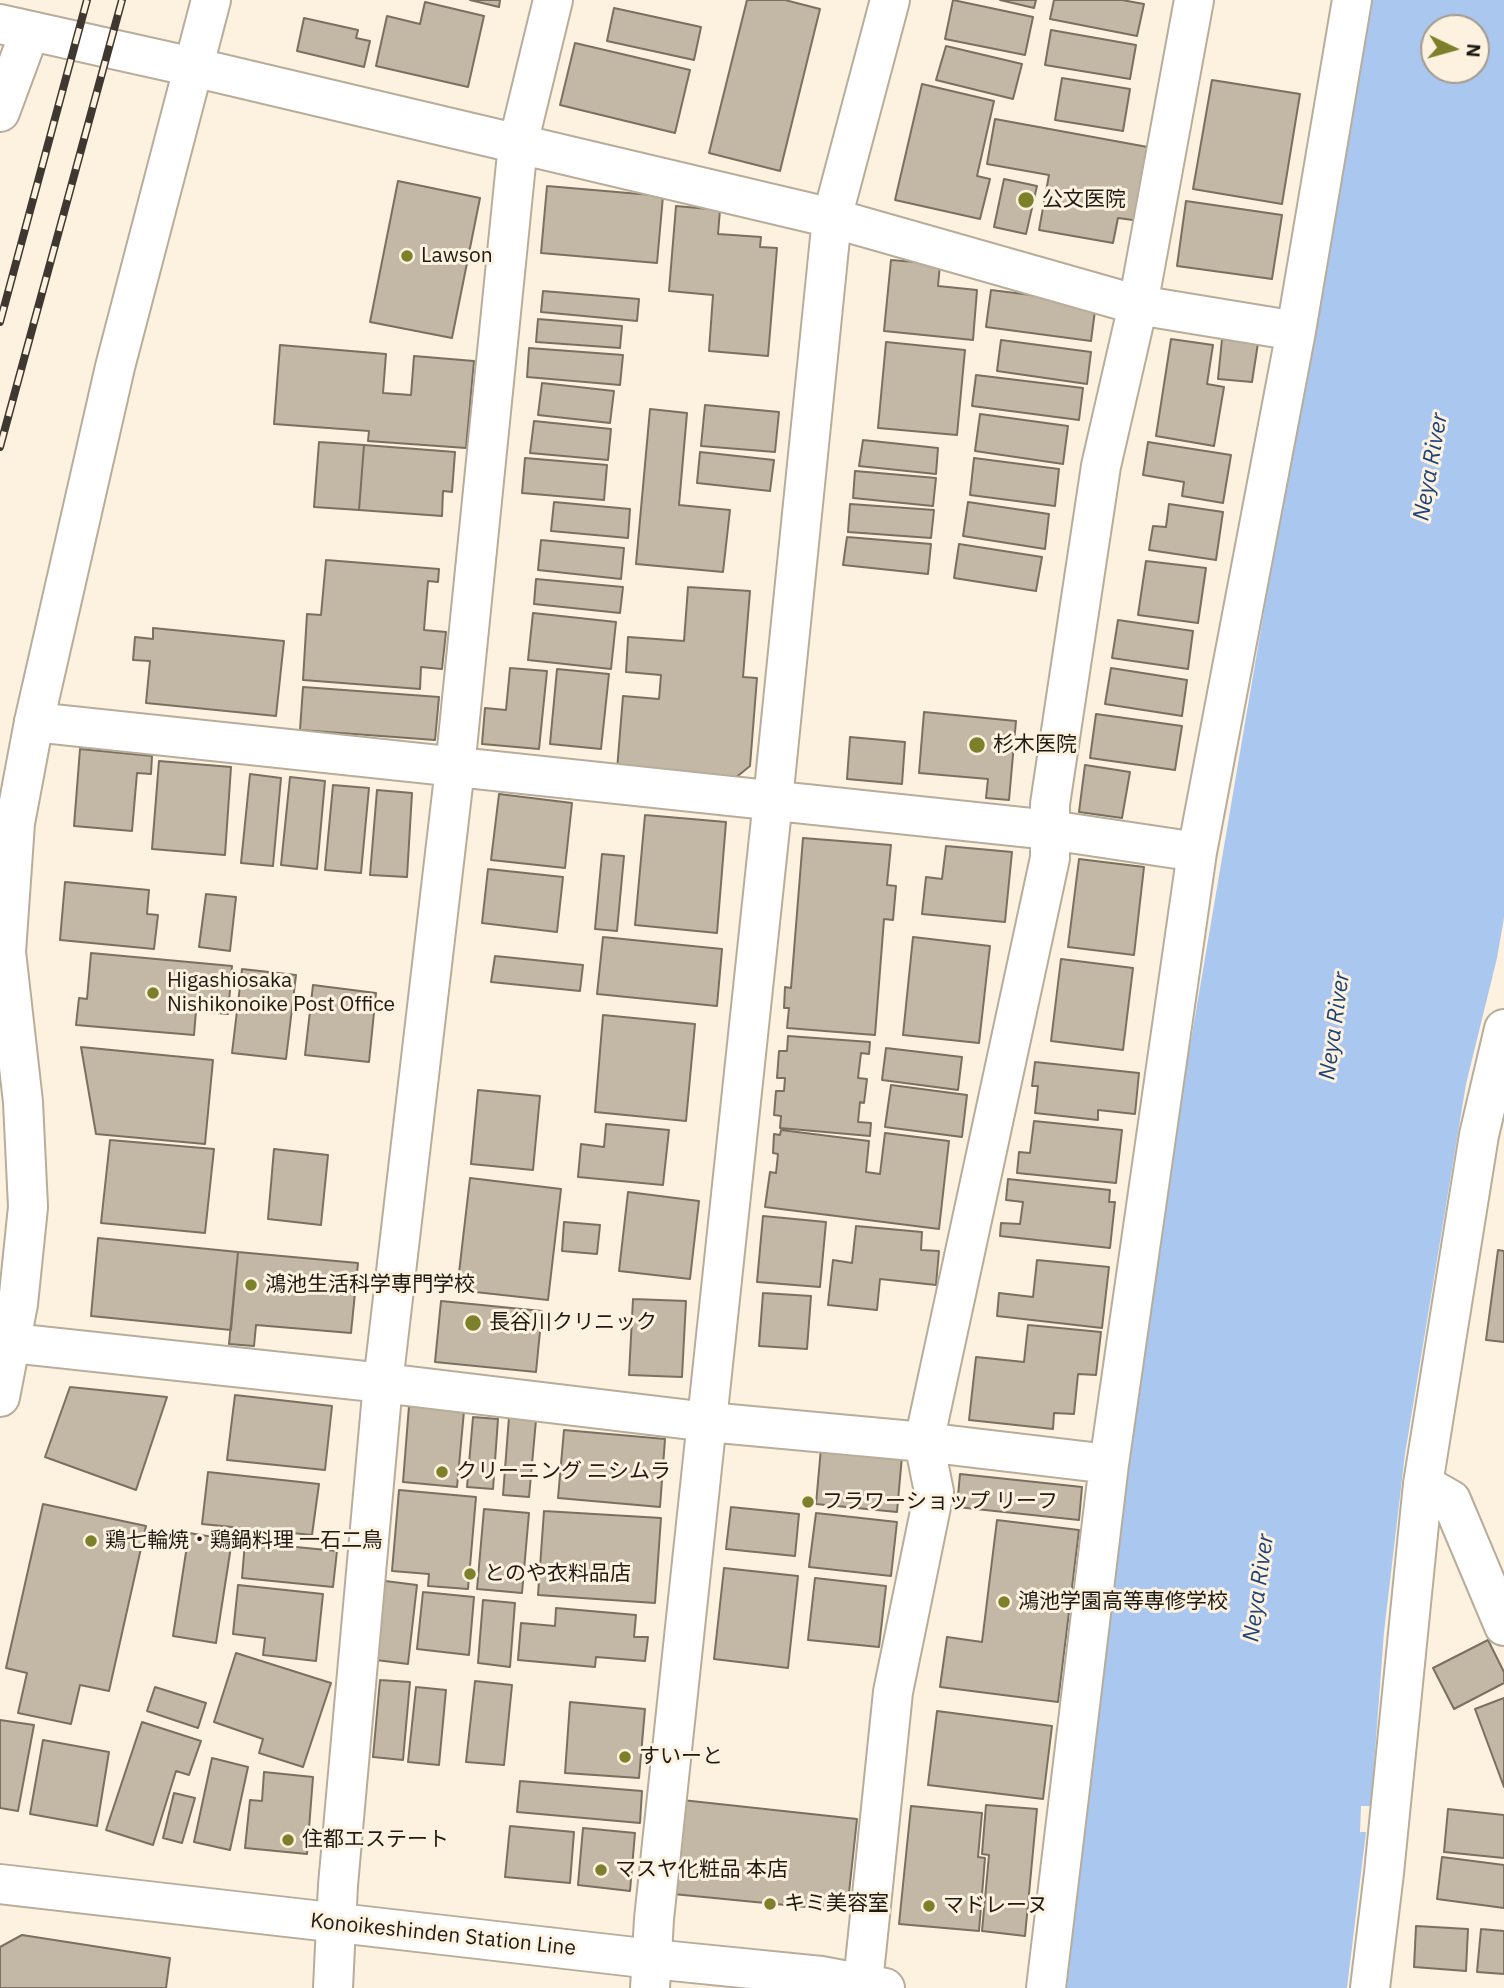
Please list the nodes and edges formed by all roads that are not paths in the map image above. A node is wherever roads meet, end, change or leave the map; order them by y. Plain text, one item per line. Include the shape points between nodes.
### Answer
1 (211, 0) edge
2 (553, 0) edge
3 (890, 0) edge
4 (1194, 0) edge
5 (1352, 0) edge
6 (15, 28) edge
7 (193, 67) junction
8 (0, 111) edge
9 (518, 144) junction
10 (832, 218) junction
11 (1138, 305) junction
12 (1296, 331) junction
13 (34, 722) junction
14 (455, 768) junction
15 (773, 800) junction
16 (1050, 830) junction
17 (1197, 852) junction
18 (1504, 1029) edge
19 (12, 1343) junction
20 (383, 1383) junction
21 (0, 1397) edge
22 (708, 1422) junction
23 (924, 1442) junction
24 (1109, 1464) junction
25 (1423, 1484) junction
26 (1504, 1626) edge
27 (0, 1884) edge
28 (337, 1924) junction
29 (651, 1973) edge
30 (874, 1985) edge
31 (333, 1988) edge
32 (1046, 1988) edge
33 (1370, 1988) edge

1 - 7 street
2 - 9 street
3 - 10 street
4 - 11 street
5 - 12 street
6 - 7 street
6 - 8 street
7 - 9 street
7 - 13 street via 115,367
9 - 10 street
9 - 14 street
10 - 11 street
10 - 15 street
11 - 12 street
11 - 16 street via 1101,466 1050,804
12 - 17 street
13 - 14 street
13 - 19 street via 15,823 6,953 23,1102 28,1208
14 - 15 street
14 - 20 street
15 - 16 street
15 - 22 street
16 - 17 street
16 - 23 street via 1050,858
17 - 24 street
18 - 25 street via 1479,1135
19 - 20 street
19 - 21 street
20 - 22 street
20 - 28 street
22 - 23 street
22 - 29 street
23 - 24 street
23 - 30 street via 934,1492 893,1692
24 - 32 street
25 - 26 street via 1451,1500
25 - 33 street
27 - 28 street, Konoikeshinden Station Line
28 - 29 street, Konoikeshinden Station Line
28 - 31 street
29 - 30 street, Konoikeshinden Station Line via 821,1976

